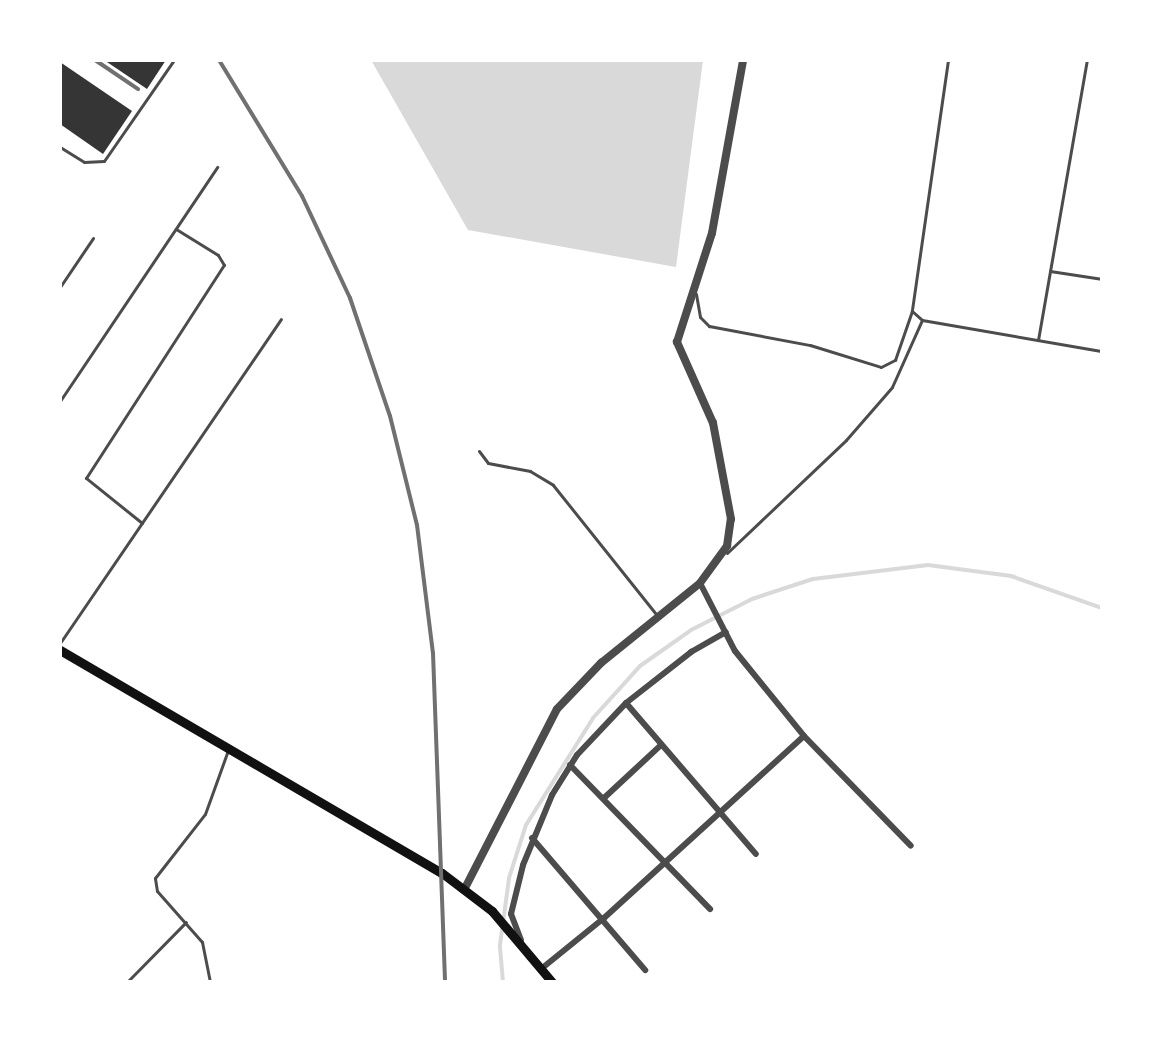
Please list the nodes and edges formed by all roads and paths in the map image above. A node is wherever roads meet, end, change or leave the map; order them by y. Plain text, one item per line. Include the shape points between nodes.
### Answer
1 (174, 60) edge
2 (743, 60) edge
3 (948, 60) edge
4 (1087, 60) edge
5 (60, 147) edge
6 (217, 167) dead end
7 (176, 229) junction
8 (93, 238) dead end
9 (1050, 271) junction
10 (1102, 279) edge
11 (695, 286) junction
12 (60, 287) edge
13 (912, 311) junction
14 (281, 319) dead end
15 (922, 320) junction
16 (1038, 340) junction
17 (1102, 351) edge
18 (60, 401) edge
19 (479, 451) dead end
20 (143, 524) junction
21 (724, 555) junction
22 (700, 583) junction
23 (659, 617) junction
24 (726, 632) junction
25 (60, 643) edge
26 (60, 650) edge
27 (626, 703) junction
28 (804, 736) junction
29 (661, 745) junction
30 (228, 750) junction
31 (570, 765) junction
32 (604, 798) junction
33 (720, 813) junction
34 (532, 838) junction
35 (911, 846) dead end
36 (756, 854) dead end
37 (663, 864) junction
38 (464, 890) junction
39 (710, 909) dead end
40 (604, 918) junction
41 (187, 921) junction
42 (526, 949) junction
43 (541, 969) junction
44 (645, 970) dead end
45 (127, 982) edge
46 (210, 982) edge
47 (552, 982) edge

1 - 5 lane via 104,161 84,162
2 - 11 street via 712,233
3 - 13 lane
4 - 9 lane
6 - 7 lane
7 - 18 lane
7 - 20 lane via 218,255 224,265 86,478
8 - 12 lane
9 - 10 lane
9 - 16 lane
11 - 13 lane via 700,317 709,326 810,345 881,367 895,360
11 - 21 street via 677,342 704,398 720,451 731,519
13 - 15 lane
14 - 20 lane
15 - 16 lane
15 - 21 lane via 892,387 846,440
16 - 17 lane
19 - 23 lane via 488,463 530,471 553,485
20 - 25 lane
21 - 22 street
22 - 23 street
22 - 24 street
23 - 38 street via 601,663 557,709
24 - 27 street
24 - 28 street
26 - 30 main road
27 - 29 street
27 - 31 street
28 - 33 street
28 - 35 street
29 - 32 street
29 - 33 street
30 - 38 main road
30 - 41 lane via 205,814 155,878 157,891
31 - 32 street
31 - 34 street
32 - 37 street
33 - 36 street
33 - 37 street
34 - 40 street
34 - 42 street via 511,914
37 - 39 street
37 - 40 street
38 - 42 main road via 492,911
40 - 43 street
40 - 44 street
41 - 45 lane
41 - 46 lane via 207,955
42 - 43 main road
43 - 47 main road

